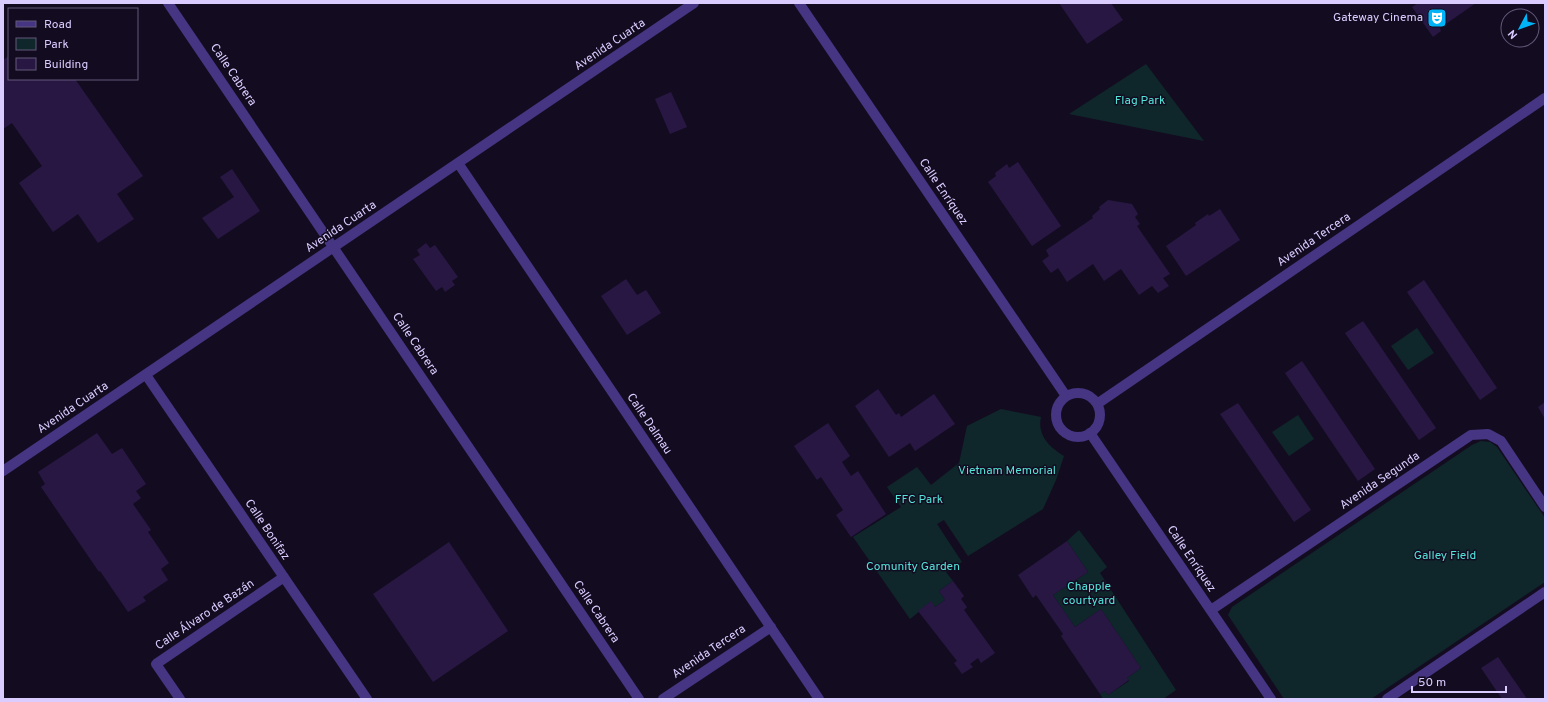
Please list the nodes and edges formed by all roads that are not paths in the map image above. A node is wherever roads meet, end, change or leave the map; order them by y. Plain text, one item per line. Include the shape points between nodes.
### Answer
1 (168, 3) edge
2 (694, 3) edge
3 (799, 3) edge
4 (1545, 98) edge
5 (458, 164) junction
6 (334, 247) junction
7 (146, 375) junction
8 (1066, 396) junction
9 (1097, 404) junction
10 (1090, 433) junction
11 (3, 471) edge
12 (1545, 507) edge
13 (284, 577) junction
14 (1545, 592) edge
15 (1210, 610) junction
16 (771, 626) junction
17 (178, 696) edge
18 (367, 699) edge
19 (639, 699) edge
20 (663, 699) edge
21 (819, 699) edge
22 (1271, 699) edge
23 (1387, 699) edge

1 - 6 street, Calle Cabrera
2 - 5 street, Avenida Cuarta
3 - 8 street, Calle Enríquez
4 - 9 street, Avenida Tercera
5 - 6 street, Avenida Cuarta
5 - 16 street, Calle Dalmau
6 - 7 street, Avenida Cuarta
6 - 19 street, Calle Cabrera
7 - 11 street, Avenida Cuarta
7 - 13 street, Calle Bonifaz
8 - 9 street via 1080,393 1093,398
8 - 10 street via 1057,407 1056,420 1059,427 1070,436 1084,436
9 - 10 street via 1099,423
10 - 15 street, Calle Enríquez
12 - 15 street, Avenida Segunda via 1501,441 1488,434 1471,435
13 - 17 street, Calle Álvaro de Bazán via 156,664
13 - 18 street, Calle Bonifaz
14 - 23 street
15 - 22 street, Calle Enríquez
16 - 20 street, Avenida Tercera
16 - 21 street, Calle Dalmau

